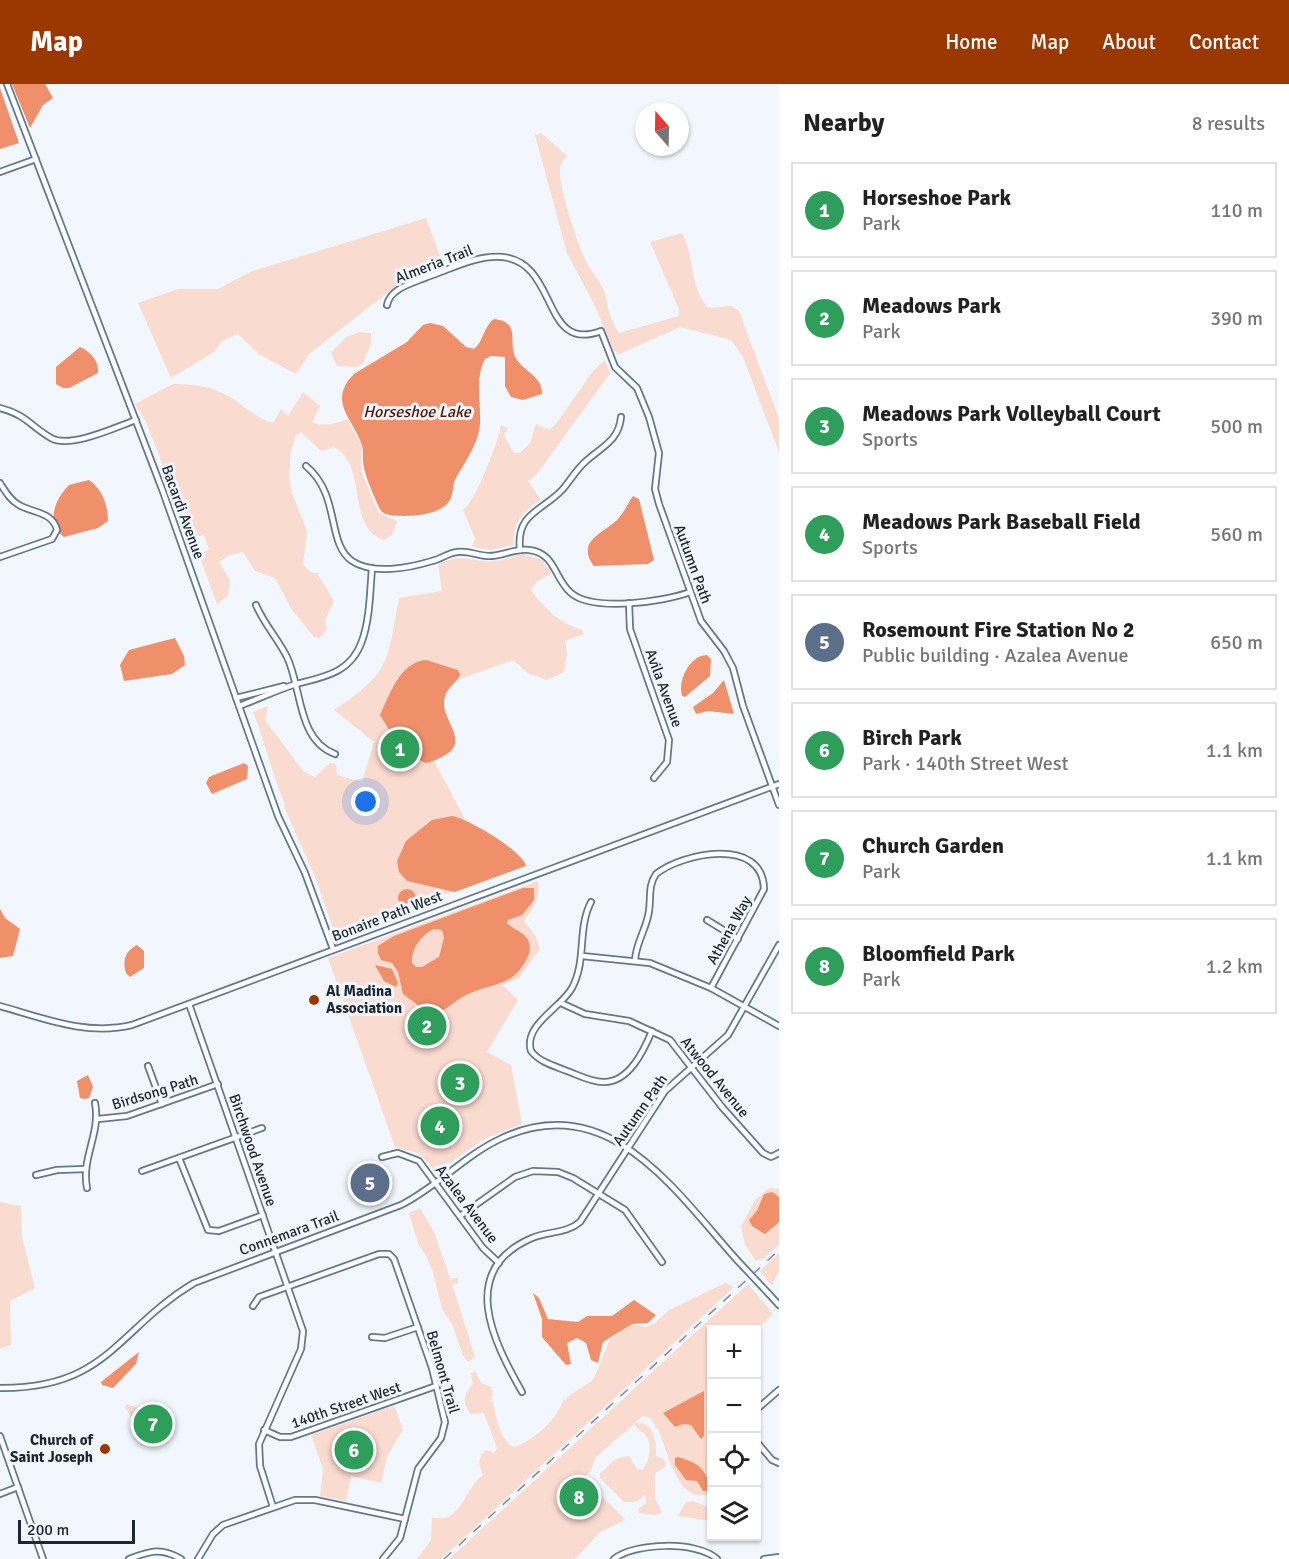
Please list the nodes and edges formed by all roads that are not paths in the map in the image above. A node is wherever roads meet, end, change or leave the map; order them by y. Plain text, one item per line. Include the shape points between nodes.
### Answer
1 (8, 84) edge
2 (36, 159) junction
3 (0, 172) edge
4 (387, 305) dead end
5 (601, 331) joint
6 (0, 408) edge
7 (621, 417) dead end
8 (136, 420) junction
9 (306, 466) dead end
10 (0, 483) edge
11 (520, 550) junction
12 (0, 557) edge
13 (372, 568) junction
14 (690, 592) junction
15 (629, 603) junction
16 (256, 605) dead end
17 (296, 684) junction
18 (236, 698) junction
19 (239, 706) junction
20 (335, 754) dead end
21 (654, 778) dead end
22 (779, 783) edge
23 (772, 786) junction
24 (779, 806) edge
25 (591, 902) dead end
26 (707, 920) dead end
27 (738, 939) junction
28 (779, 945) edge
29 (333, 949) junction
30 (582, 956) junction
31 (635, 960) junction
32 (711, 988) junction
33 (561, 1003) junction
34 (189, 1004) junction
35 (0, 1006) edge
36 (745, 1007) junction
37 (779, 1026) edge
38 (652, 1031) junction
39 (148, 1066) dead end
40 (691, 1066) junction
41 (218, 1084) junction
42 (95, 1103) dead end
43 (162, 1104) junction
44 (98, 1119) junction
45 (262, 1128) dead end
46 (235, 1138) junction
47 (628, 1146) junction
48 (777, 1154) edge
49 (382, 1157) dead end
50 (179, 1158) junction
51 (85, 1169) junction
52 (142, 1172) dead end
53 (36, 1175) dead end
54 (436, 1184) junction
55 (87, 1188) dead end
56 (599, 1194) junction
57 (263, 1215) junction
58 (460, 1216) junction
59 (276, 1251) junction
60 (662, 1262) dead end
61 (499, 1263) junction
62 (288, 1287) junction
63 (779, 1305) edge
64 (253, 1306) dead end
65 (418, 1327) junction
66 (372, 1337) dead end
67 (436, 1386) junction
68 (0, 1388) edge
69 (779, 1390) edge
70 (522, 1392) dead end
71 (761, 1406) edge
72 (264, 1430) junction
73 (0, 1436) edge
74 (761, 1447) edge
75 (779, 1463) edge
76 (18, 1487) junction
77 (0, 1494) edge
78 (273, 1507) junction
79 (405, 1519) junction
80 (779, 1557) edge
81 (43, 1559) edge
82 (129, 1559) edge
83 (181, 1559) edge
84 (198, 1559) edge
85 (382, 1559) edge
86 (614, 1559) edge
87 (717, 1559) edge
88 (764, 1559) edge

1 - 2 street, Bacardi Avenue
2 - 3 street
2 - 8 street, Bacardi Avenue
4 - 5 street, Almeria Trail via 394,292 415,282 477,259 503,257 534,272 560,323 569,332 586,335
5 - 14 street, Autumn Path via 615,367 637,388 649,417 659,453 655,489
6 - 8 street via 18,413 51,438 67,442
7 - 11 street via 612,441 584,462 557,495 526,519 520,533
8 - 18 street, Bacardi Avenue
9 - 13 street via 326,490 343,552 354,562
10 - 12 street via 16,504 54,521 57,531 52,539
11 - 13 street via 487,556 460,551 411,567
11 - 15 street via 547,557 567,590 579,599
13 - 17 street via 364,634 354,656 332,675
14 - 15 street via 661,602
14 - 23 street, Autumn Path via 701,621 728,658
15 - 21 street, Avila Avenue via 630,629 669,740 667,762
16 - 17 street via 285,654
17 - 18 street
17 - 19 street
17 - 20 street via 309,729 327,751
18 - 19 street, Bacardi Avenue
19 - 29 street, Bacardi Avenue via 278,816 305,873
22 - 23 street, Bonaire Path West
23 - 24 street, Autumn Path
23 - 29 street, Bonaire Path West
25 - 30 street via 584,917
26 - 27 street
27 - 31 street, Athena Way via 763,894 763,878 751,863 726,853 709,853 662,869 653,878 648,915 637,941
27 - 32 street, Athena Way
28 - 36 street, Autumn Path
29 - 34 street, Bonaire Path West
30 - 31 street
30 - 33 street via 575,983
31 - 32 street
32 - 36 street
33 - 38 street, Atwood Avenue via 585,1014 624,1019
33 - 38 street via 539,1024 529,1047 535,1056 550,1064 596,1081 618,1078 638,1059
34 - 35 street, Bonaire Path West via 132,1025 97,1030
34 - 41 street, Birchwood Avenue
36 - 37 street
36 - 40 street, Autumn Path via 726,1038
38 - 40 street, Atwood Avenue via 672,1042
39 - 43 street
40 - 47 street, Autumn Path via 665,1090
40 - 48 street, Atwood Avenue via 764,1154
41 - 43 street, Birdsong Path
41 - 46 street, Birchwood Avenue
42 - 44 street
43 - 44 street, Birdsong Path via 127,1116
44 - 51 street
45 - 46 street
46 - 50 street
46 - 57 street, Birchwood Avenue
47 - 54 street, Connemara Trail via 586,1129 530,1129 489,1145
47 - 56 street, Autumn Path
47 - 63 street, Connemara Trail, bridge via 653,1166
49 - 54 street, Azalea Avenue via 398,1153 414,1158
50 - 52 street
50 - 57 street via 208,1230 219,1231
51 - 53 street
51 - 55 street
54 - 58 street, Azalea Avenue
54 - 59 street, Connemara Trail via 401,1205
56 - 58 street via 563,1173 533,1171 515,1177
56 - 60 street via 628,1213
56 - 61 street, Autumn Path via 577,1225 530,1238
57 - 59 street, Birchwood Avenue
58 - 61 street, Azalea Avenue via 484,1250
59 - 62 street, Birchwood Avenue
59 - 68 street, Connemara Trail via 184,1289 106,1357 82,1372 43,1385
61 - 70 street via 488,1284 486,1308 504,1359
62 - 64 street via 260,1298
62 - 65 street, Belmont Trail via 386,1253 394,1259
62 - 72 street, Birchwood Avenue via 302,1326 303,1344
65 - 66 street via 385,1338
65 - 67 street, Belmont Trail
67 - 72 street, 140th Street West via 291,1437
67 - 79 street, Belmont Trail via 445,1418 444,1431 418,1469
69 - 71 street
72 - 78 street, Birchwood Avenue via 259,1459
73 - 76 street
74 - 75 street
76 - 77 street
76 - 81 street
78 - 79 street via 309,1499
78 - 84 street via 219,1528
79 - 85 street, Belmont Trail via 398,1542
80 - 88 street
82 - 83 street via 161,1550
86 - 87 street via 633,1550 687,1546 704,1549

